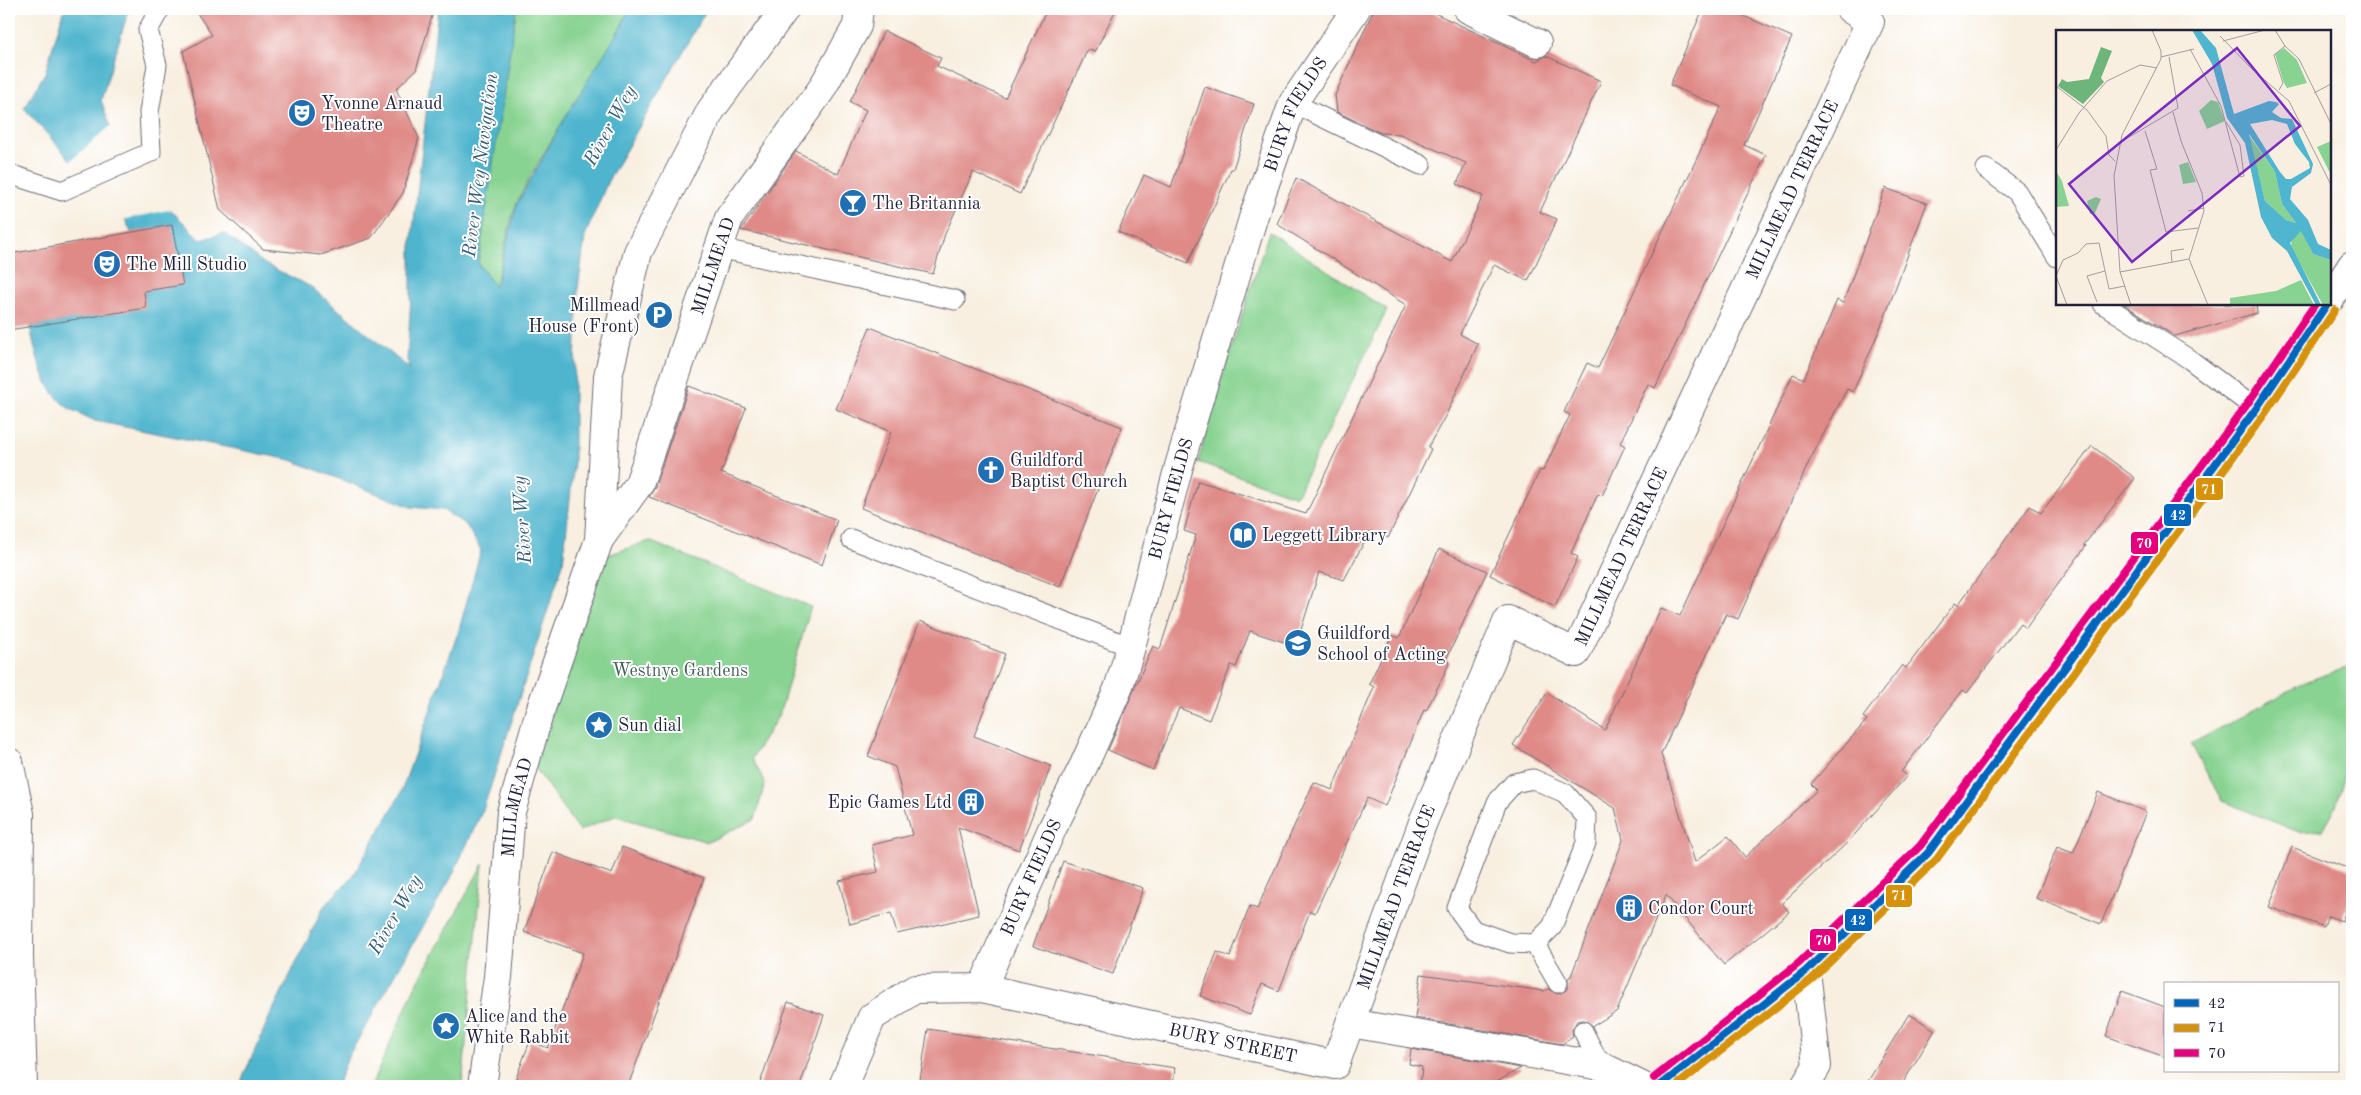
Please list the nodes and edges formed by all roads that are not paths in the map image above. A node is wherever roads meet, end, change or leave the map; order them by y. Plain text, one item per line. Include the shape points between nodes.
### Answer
1 (160, 9) edge
2 (785, 9) edge
3 (859, 9) edge
4 (1356, 9) edge
5 (1468, 9) edge
6 (1850, 9) edge
7 (1537, 43) dead end
8 (1293, 103) junction
9 (1421, 164) dead end
10 (1986, 169) dead end
11 (9, 174) edge
12 (719, 248) junction
13 (2056, 255) edge
14 (2352, 265) edge
15 (2331, 297) edge
16 (955, 300) dead end
17 (2104, 305) edge
18 (2326, 305) edge
19 (2256, 409) junction
20 (851, 539) dead end
21 (599, 540) junction
22 (1131, 648) junction
23 (9, 762) edge
24 (1534, 944) junction
25 (1806, 971) junction
26 (1558, 983) dead end
27 (982, 988) junction
28 (1350, 1024) junction
29 (1584, 1031) dead end
30 (1601, 1066) junction
31 (23, 1086) edge
32 (482, 1086) edge
33 (843, 1086) edge
34 (1642, 1086) edge
35 (1660, 1086) edge
36 (1805, 1086) edge

1 - 11 lane via 148,30 157,65 150,112 151,152 62,191
2 - 21 street, MILLMEAD via 711,110 638,252 608,376
3 - 12 street, MILLMEAD via 857,26 821,90 729,218
4 - 8 street, BURY FIELDS
5 - 7 street
6 - 28 street, MILLMEAD TERRACE via 1870,22 1576,653 1508,620 1423,822
8 - 9 lane
8 - 22 street, BURY FIELDS via 1254,215 1179,466
10 - 13 lane via 2017,192
12 - 16 lane
12 - 21 street, MILLMEAD via 639,484
14 - 15 street
17 - 19 lane via 2189,359
18 - 19 street
19 - 25 street via 1928,852
20 - 22 lane
21 - 32 street, MILLMEAD via 539,714 511,812 498,977
22 - 27 street, BURY FIELDS via 1100,731
23 - 31 street via 20,814 19,956
24 - 24 lane via 1552,927 1586,843 1587,818 1565,793 1533,779 1514,783 1497,802 1457,908 1473,930 1510,943
24 - 26 lane
25 - 35 street
25 - 36 street via 1817,1066
27 - 28 street, BURY STREET via 1335,1065
27 - 33 street, BURY STREET via 915,989 872,1017
28 - 30 street
29 - 30 lane
30 - 34 street

